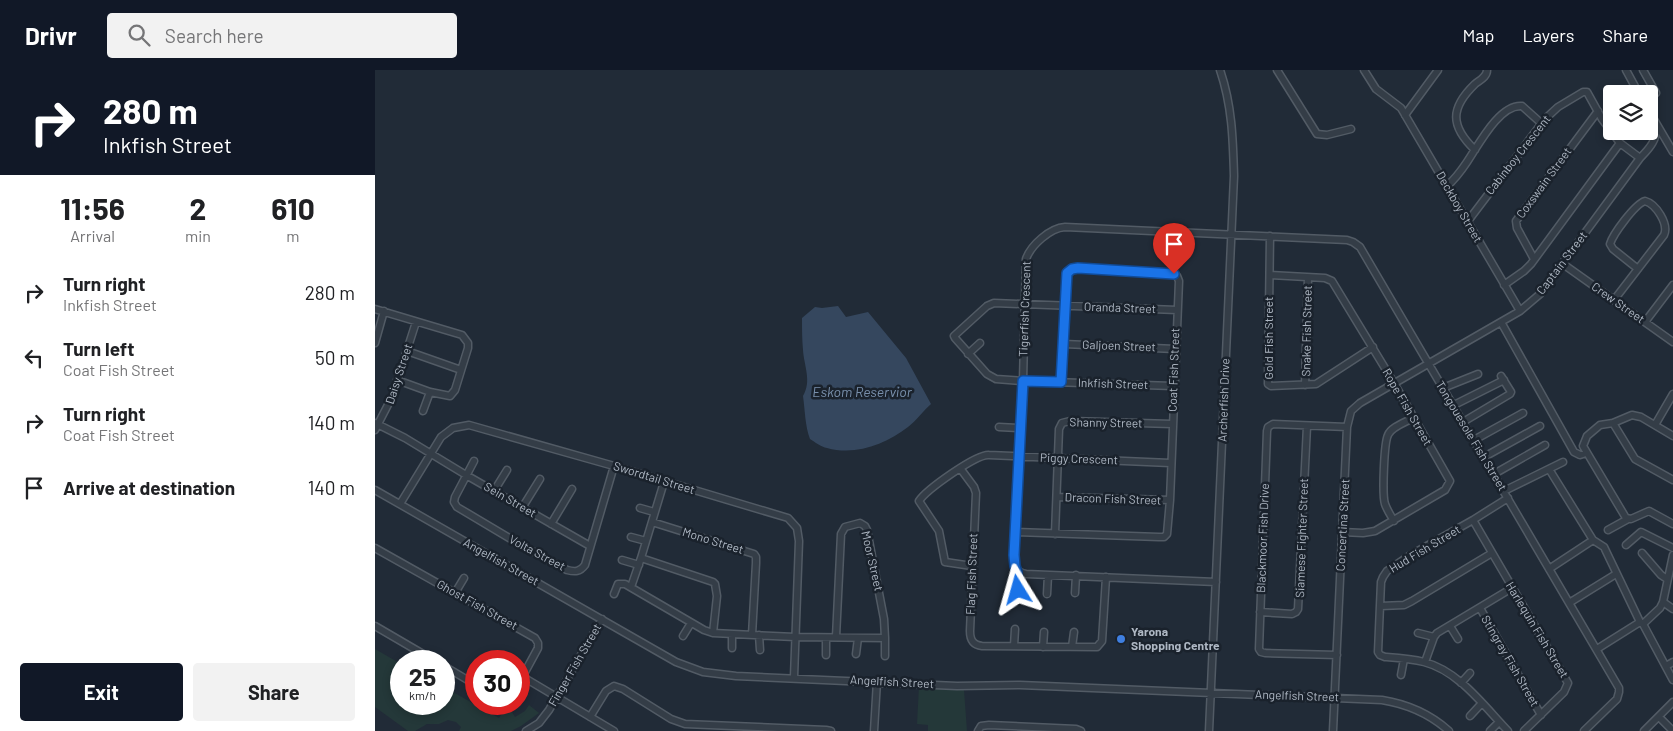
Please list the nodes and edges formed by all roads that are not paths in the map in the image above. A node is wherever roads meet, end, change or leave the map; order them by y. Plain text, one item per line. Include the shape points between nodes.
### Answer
1 (1220, 70) edge
2 (1277, 70) edge
3 (1364, 70) edge
4 (1438, 70) edge
5 (1487, 70) edge
6 (1626, 70) edge
7 (1643, 70) edge
8 (1634, 85) edge
9 (1651, 85) edge
10 (1598, 111) junction
11 (1405, 115) junction
12 (1603, 119) edge
13 (1541, 123) junction
14 (1658, 127) edge
15 (1351, 128) dead end
16 (1617, 140) edge
17 (1654, 140) edge
18 (1620, 144) junction
19 (1475, 150) junction
20 (1673, 152) edge
21 (1640, 158) junction
22 (1447, 186) junction
23 (1467, 221) junction
24 (1232, 234) junction
25 (1270, 236) junction
26 (1534, 259) junction
27 (1563, 264) junction
28 (1638, 269) junction
29 (1269, 275) junction
30 (1308, 278) junction
31 (1504, 285) junction
32 (1673, 285) edge
33 (1614, 300) junction
34 (1025, 304) junction
35 (1065, 306) junction
36 (375, 309) edge
37 (1177, 310) junction
38 (384, 311) junction
39 (1520, 311) junction
40 (416, 322) junction
41 (1501, 322) junction
42 (1645, 322) junction
43 (1673, 342) edge
44 (375, 343) edge
45 (981, 343) dead end
46 (1064, 344) junction
47 (1373, 347) junction
48 (1175, 349) junction
49 (407, 351) junction
50 (968, 354) junction
51 (1429, 363) junction
52 (461, 370) junction
53 (1478, 374) dead end
54 (397, 380) junction
55 (1023, 381) junction
56 (1061, 382) junction
57 (1394, 383) junction
58 (1305, 385) junction
59 (1173, 386) junction
60 (1443, 388) junction
61 (430, 392) junction
62 (1673, 394) edge
63 (1454, 405) junction
64 (423, 411) dead end
65 (1523, 413) dead end
66 (1413, 418) junction
67 (1463, 422) junction
68 (1613, 423) junction
69 (1172, 424) junction
70 (1655, 425) junction
71 (376, 426) edge
72 (1307, 426) junction
73 (1540, 426) dead end
74 (999, 427) dead end
75 (1347, 427) junction
76 (1020, 428) junction
77 (1673, 436) edge
78 (1474, 440) junction
79 (1545, 446) dead end
80 (431, 453) junction
81 (1586, 454) junction
82 (1019, 457) junction
83 (1484, 457) junction
84 (1059, 458) junction
85 (474, 461) dead end
86 (1563, 462) dead end
87 (1170, 463) junction
88 (614, 466) junction
89 (960, 468) junction
90 (1549, 469) junction
91 (507, 470) dead end
92 (1494, 474) junction
93 (466, 475) junction
94 (539, 479) dead end
95 (1673, 480) edge
96 (664, 482) junction
97 (572, 489) dead end
98 (375, 490) edge
99 (1504, 491) junction
100 (494, 492) junction
101 (1057, 497) junction
102 (1508, 498) junction
103 (1170, 500) junction
104 (400, 504) junction
105 (522, 508) junction
106 (640, 508) dead end
107 (654, 512) junction
108 (1629, 519) junction
109 (1473, 520) junction
110 (1394, 521) junction
111 (652, 522) junction
112 (551, 524) junction
113 (1673, 524) edge
114 (1608, 530) dead end
115 (1015, 532) junction
116 (1342, 532) junction
117 (1055, 534) junction
118 (631, 536) dead end
119 (1593, 540) junction
120 (646, 541) junction
121 (1627, 545) dead end
122 (590, 546) junction
123 (375, 548) edge
124 (1673, 548) edge
125 (1492, 553) junction
126 (1641, 553) dead end
127 (1673, 555) edge
128 (622, 560) dead end
129 (640, 561) junction
130 (972, 566) junction
131 (1549, 569) junction
132 (1017, 572) junction
133 (1616, 574) junction
134 (1048, 575) junction
135 (1076, 575) junction
136 (1106, 577) junction
137 (464, 578) dead end
138 (1667, 580) junction
139 (1216, 582) junction
140 (631, 587) junction
141 (1512, 588) junction
142 (1018, 590) dead end
143 (455, 593) junction
144 (1075, 593) dead end
145 (613, 594) dead end
146 (1047, 594) dead end
147 (1663, 602) junction
148 (1569, 603) junction
149 (1381, 606) junction
150 (1480, 608) junction
151 (1673, 609) edge
152 (1260, 612) junction
153 (602, 619) junction
154 (691, 623) junction
155 (1641, 623) junction
156 (375, 626) edge
157 (1450, 626) junction
158 (1015, 629) dead end
159 (1043, 632) dead end
160 (1073, 632) dead end
161 (713, 633) junction
162 (1418, 633) dead end
163 (732, 634) junction
164 (755, 635) junction
165 (683, 636) dead end
166 (795, 637) junction
167 (1434, 637) junction
168 (826, 638) junction
169 (836, 638) junction
170 (858, 638) junction
171 (885, 638) junction
172 (1458, 639) dead end
173 (1014, 646) junction
174 (1043, 647) junction
175 (1072, 647) junction
176 (732, 648) dead end
177 (1597, 649) junction
178 (416, 650) edge
179 (759, 650) dead end
180 (856, 654) dead end
181 (825, 655) dead end
182 (1337, 655) junction
183 (885, 656) dead end
184 (1404, 659) junction
185 (1425, 662) junction
186 (1673, 662) edge
187 (530, 663) edge
188 (1666, 666) junction
189 (1470, 673) dead end
190 (1401, 675) dead end
191 (794, 677) junction
192 (1673, 680) edge
193 (877, 681) junction
194 (1461, 683) junction
195 (530, 684) edge
196 (1210, 693) junction
197 (1334, 697) junction
198 (558, 698) junction
199 (1673, 702) edge
200 (1482, 703) junction
201 (1541, 715) junction
202 (1470, 716) dead end
203 (590, 717) junction
204 (1659, 717) junction
205 (1499, 722) junction
206 (526, 731) edge
207 (614, 731) edge
208 (831, 731) edge
209 (874, 731) edge
210 (978, 731) edge
211 (1081, 731) edge
212 (1209, 731) edge
213 (1333, 731) edge
214 (1449, 731) edge
215 (1490, 731) edge
216 (1508, 731) edge
217 (1524, 731) edge
218 (1584, 731) edge
219 (1644, 731) edge
220 (1673, 731) edge

1 - 24 street, Archerfish Drive via 1233,131
2 - 15 street via 1317,134 1327,135
3 - 11 street, Deckboy Street via 1376,89 1397,104
4 - 11 street
5 - 19 street via 1486,75 1466,94 1455,115 1459,130
6 - 8 street
7 - 9 street
10 - 12 street, Cabinboy Crescent
10 - 13 street, Cabinboy Crescent via 1589,93 1584,91 1555,108
10 - 26 street, Coxswain Street via 1516,221
11 - 22 street, Deckboy Street
13 - 19 street via 1526,108 1516,106 1499,117
13 - 23 street, Cabinboy Crescent
14 - 20 street
16 - 18 street, Cabinboy Crescent
17 - 21 street, Captain Street
18 - 21 street
18 - 26 street
19 - 22 street
21 - 27 street, Captain Street
22 - 23 street, Deckboy Street
23 - 31 street, Deckboy Street
24 - 25 street, Tongouesole Fish Street
24 - 34 street, Tigerfish Crescent via 1056,228 1028,253
24 - 139 street, Archerfish Drive
25 - 29 street, Gold Fish Street
25 - 51 street, Tongouesole Fish Street via 1347,240 1358,245
26 - 31 street via 1524,271
27 - 33 street, Crew Street
27 - 39 street, Captain Street via 1540,294
28 - 28 street via 1666,229 1654,207 1645,201 1638,205 1610,244
28 - 33 street
29 - 30 street, Rope Fish Street
29 - 58 street, Gold Fish Street via 1267,382 1271,386
30 - 47 street, Rope Fish Street via 1333,281
30 - 58 street, Snake Fish Street
31 - 39 street, Deckboy Street
32 - 42 street
33 - 42 street, Crew Street
34 - 35 street, Oranda Street
34 - 50 street, Oranda Street via 989,304 956,332 955,338
34 - 55 street, Tigerfish Crescent
35 - 37 street, Oranda Street
35 - 37 street, Coat Fish Street via 1067,273 1078,268 1174,274 1179,280
35 - 46 street, Coat Fish Street
36 - 38 street
37 - 48 street, Coat Fish Street
38 - 40 street
38 - 44 street
39 - 41 street, Captain Street
40 - 49 street, Daisy Street
40 - 52 street via 466,338 469,345
41 - 51 street, Captain Street
41 - 81 street via 1574,452 1580,456
42 - 43 street, Crew Street
45 - 50 street
46 - 48 street, Galjoen Street
46 - 56 street, Coat Fish Street
47 - 57 street, Rope Fish Street
47 - 58 street, Gold Fish Street via 1317,383
48 - 59 street, Coat Fish Street
49 - 52 street
49 - 54 street, Daisy Street
50 - 55 street, Oranda Street via 991,377
51 - 57 street, Concertina Street
51 - 60 street, Tongouesole Fish Street
52 - 61 street via 451,396
53 - 60 street
54 - 61 street
54 - 71 street, Daisy Street via 389,405
55 - 56 street, Inkfish Street
55 - 76 street, Tigerfish Crescent
56 - 59 street, Inkfish Street
57 - 66 street, Rope Fish Street
57 - 75 street, Concertina Street via 1353,409
59 - 69 street, Coat Fish Street
60 - 63 street, Tongouesole Fish Street
61 - 64 street
62 - 70 street
63 - 67 street, Tongouesole Fish Street
63 - 67 street via 1503,378 1511,392
65 - 78 street
66 - 110 street via 1387,436 1383,498
66 - 110 street, Rope Fish Street via 1450,481 1445,490
67 - 78 street, Tongouesole Fish Street
68 - 70 street via 1636,415
68 - 81 street via 1600,425 1587,436 1583,446
68 - 95 street via 1635,459
69 - 84 street, Shanny Street via 1065,421 1059,428
69 - 87 street, Coat Fish Street
70 - 77 street
71 - 80 street, Sein Street
72 - 75 street, Blackmoor Fish Drive
72 - 152 street, Siamese Fighter Street via 1298,609 1292,614
72 - 152 street, Blackmoor Fish Drive via 1273,424 1267,431
73 - 83 street
74 - 76 street
75 - 116 street, Concertina Street
76 - 82 street, Tigerfish Crescent
78 - 83 street, Tongouesole Fish Street
79 - 92 street
80 - 88 street, Swordtail Street via 449,430 469,425
80 - 93 street, Sein Street
80 - 104 street, Swordtail Street
81 - 108 street
82 - 84 street, Piggy Crescent
82 - 89 street, Piggy Crescent via 984,455
82 - 115 street, Tigerfish Crescent
83 - 92 street, Tongouesole Fish Street
84 - 87 street, Piggy Crescent
84 - 101 street, Shanny Street
85 - 93 street
86 - 90 street
87 - 103 street, Coat Fish Street
88 - 96 street, Swordtail Street
88 - 122 street, Volta Street
89 - 130 street, Flag Fish Street via 976,493
89 - 130 street, Piggy Crescent via 921,497 919,502 939,531 945,562
90 - 99 street
90 - 119 street
91 - 100 street
92 - 99 street, Tongouesole Fish Street
93 - 100 street, Sein Street
93 - 122 street, Volta Street via 455,497 457,507 513,541 575,572 584,567
94 - 105 street
96 - 107 street
96 - 166 street, Swordtail Street via 784,517 795,524 799,533
97 - 112 street
98 - 104 street, Angelfish Street
99 - 102 street, Tongouesole Fish Street
100 - 105 street, Sein Street
101 - 103 street, Dracon Fish Street
101 - 117 street, Shanny Street
102 - 109 street, Hud Fish Street
102 - 131 street, Tongouesole Fish Street
103 - 117 street, Coat Fish Street via 1164,537
104 - 153 street, Angelfish Street
105 - 112 street, Sein Street
106 - 107 street
107 - 111 street
108 - 113 street via 1649,511
108 - 114 street
109 - 125 street, Harlequin Fish Street
109 - 149 street, Hud Fish Street via 1387,571 1381,582
110 - 116 street, Rope Fish Street via 1369,533
111 - 120 street
111 - 164 street, Mono Street via 754,554
112 - 122 street, Sein Street
115 - 117 street, Coat Fish Street
115 - 132 street, Tigerfish Crescent
116 - 182 street, Concertina Street
118 - 120 street
119 - 131 street
119 - 133 street via 1604,547
120 - 129 street
121 - 124 street via 1641,532
123 - 143 street, Ghost Fish Street
125 - 141 street, Harlequin Fish Street
125 - 149 street via 1413,602
126 - 138 street
127 - 138 street
128 - 129 street
129 - 140 street
129 - 161 street via 713,582 717,596
130 - 173 street, Flag Fish Street via 972,641 980,645
131 - 148 street, Tongouesole Fish Street
132 - 134 street
132 - 142 street, Tigerfish Crescent
133 - 148 street
133 - 155 street
134 - 135 street
134 - 146 street
135 - 136 street
135 - 144 street
136 - 139 street
136 - 175 street, Flag Fish Street via 1101,643 1093,647
137 - 143 street
138 - 147 street
139 - 196 street, Archerfish Drive
140 - 145 street via 620,583
140 - 154 street
141 - 150 street
141 - 201 street, Harlequin Fish Street via 1568,683 1564,692
143 - 187 street, Ghost Fish Street via 537,640 538,648
147 - 151 street
147 - 155 street
148 - 177 street, Tongouesole Fish Street
149 - 184 street, Hud Fish Street via 1378,652 1385,657
150 - 157 street
150 - 201 street, Stingray Fish Street
152 - 182 street, Blackmoor Fish Drive via 1258,646 1261,652
153 - 191 street, Angelfish Street via 676,662 703,672
153 - 198 street, Finger Fish Street
154 - 161 street
154 - 165 street
155 - 177 street
155 - 188 street
156 - 178 street
157 - 167 street
157 - 172 street
158 - 173 street
159 - 174 street
160 - 175 street
161 - 163 street
162 - 167 street
163 - 164 street
163 - 176 street
164 - 166 street
164 - 179 street
166 - 168 street
166 - 191 street, Swordtail Street
167 - 185 street
168 - 169 street
168 - 181 street
169 - 170 street
169 - 171 street, Moor Street via 841,534 845,527 857,523 863,524 867,530 885,619
170 - 171 street
170 - 180 street
171 - 183 street, Moor Street
173 - 174 street, Flag Fish Street
174 - 175 street, Flag Fish Street
177 - 218 street, Tongouesole Fish Street via 1619,692 1617,698
182 - 197 street, Concertina Street
184 - 185 street
184 - 190 street
185 - 194 street
186 - 188 street
188 - 192 street
189 - 194 street
191 - 193 street, Angelfish Street
193 - 196 street, Angelfish Street
193 - 209 street
194 - 200 street
195 - 198 street
196 - 197 street, Angelfish Street
196 - 212 street, Archerfish Drive
197 - 213 street, Concertina Street
197 - 214 street, Angelfish Street via 1393,702 1421,712
198 - 203 street
198 - 206 street, Finger Fish Street via 541,721
199 - 204 street
200 - 202 street
200 - 205 street
201 - 217 street, Harlequin Fish Street
203 - 207 street
203 - 208 street via 606,691 614,686 685,724
204 - 219 street
204 - 220 street
205 - 215 street
205 - 216 street
210 - 211 street via 981,726 989,725

